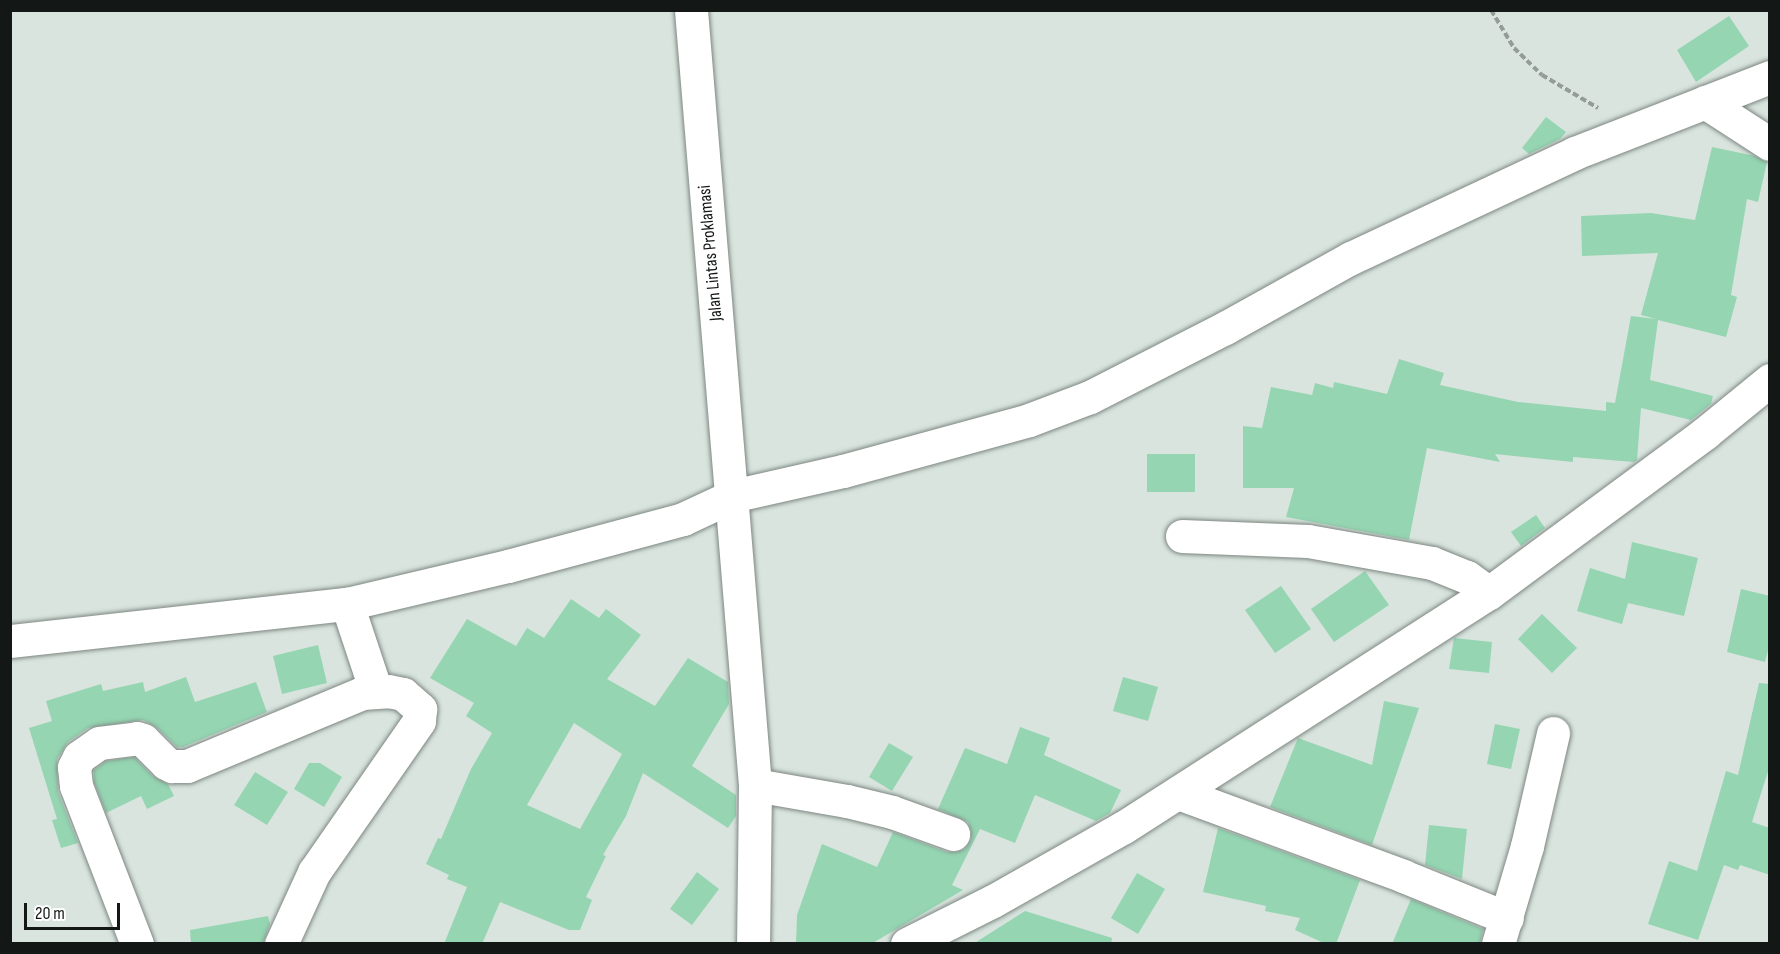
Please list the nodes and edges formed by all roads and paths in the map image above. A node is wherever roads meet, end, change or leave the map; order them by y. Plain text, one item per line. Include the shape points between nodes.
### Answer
1 (691, 10) edge
2 (1491, 10) edge
3 (1770, 77) edge
4 (1705, 102) junction
5 (1633, 128) junction
6 (1770, 144) edge
7 (1770, 380) edge
8 (732, 496) junction
9 (1182, 536) dead end
10 (1489, 593) junction
11 (347, 604) junction
12 (10, 641) edge
13 (376, 691) junction
14 (1553, 734) dead end
15 (755, 785) junction
16 (1178, 793) junction
17 (953, 834) dead end
18 (1503, 931) edge
19 (137, 944) edge
20 (281, 944) edge
21 (753, 944) edge
22 (907, 944) edge

1 - 8 street, Jalan Lintas Proklamasi
2 - 5 path via 1514,48 1542,75
3 - 4 street
4 - 5 street
4 - 6 street
5 - 8 street via 1351,258 1090,397 1029,420 843,471
7 - 10 street via 1706,433
8 - 11 street via 683,519
8 - 15 street, Jalan Lintas Proklamasi
9 - 10 street via 1308,541 1432,563 1467,577
10 - 16 street
11 - 12 street
11 - 13 street
13 - 19 street via 187,766 166,763 137,738 99,744 80,757 74,767 76,786
13 - 20 street via 411,699 420,709 421,718 314,872
14 - 18 street
15 - 17 street via 892,812
15 - 21 street, Jalan Lintas Proklamasi
16 - 18 street via 1403,876
16 - 22 street via 993,901

